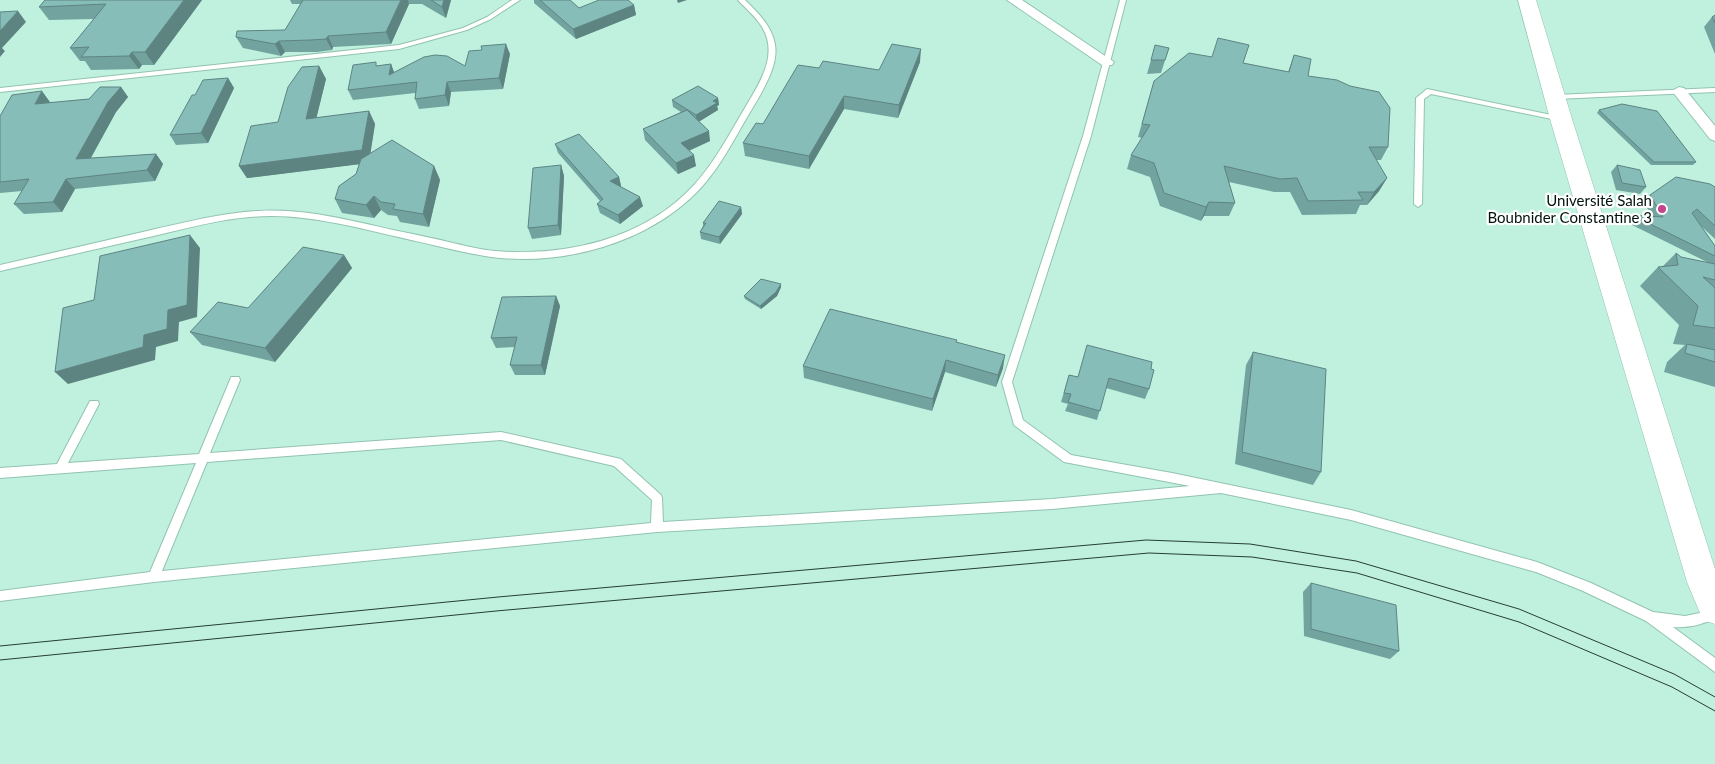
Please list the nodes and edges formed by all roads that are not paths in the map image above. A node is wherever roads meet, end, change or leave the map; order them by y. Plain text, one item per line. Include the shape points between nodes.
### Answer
1 (517, 0) edge
2 (741, 0) edge
3 (1013, 0) edge
4 (1123, 0) edge
5 (1527, 0) edge
6 (1106, 62) junction
7 (0, 90) edge
8 (1715, 90) edge
9 (1679, 91) junction
10 (1558, 108) junction
11 (1715, 136) edge
12 (1418, 204) dead end
13 (0, 268) edge
14 (234, 380) dead end
15 (94, 404) dead end
16 (202, 459) junction
17 (60, 469) junction
18 (0, 473) edge
19 (1222, 488) junction
20 (657, 527) junction
21 (154, 577) junction
22 (0, 596) edge
23 (1715, 610) edge
24 (1650, 617) junction
25 (1715, 666) edge

1 - 7 lane via 465,29 399,47
2 - 13 lane via 760,16 769,30 772,64 764,82 717,159 695,188 670,211 630,234 588,248 550,253 494,254 340,223 286,214 253,213 218,218
3 - 6 street
4 - 6 lane
5 - 10 main road
6 - 19 lane via 1087,136 1007,382 1018,422 1068,460
8 - 9 lane
9 - 10 lane
9 - 11 street
10 - 12 lane via 1430,92 1420,98
10 - 23 main road via 1703,582
14 - 16 lane
15 - 17 lane
16 - 17 lane
16 - 20 lane via 501,436 617,462 657,498
16 - 21 lane
17 - 18 lane
19 - 20 lane via 1052,504
19 - 24 lane via 1351,515 1537,567
20 - 21 lane
21 - 22 lane
23 - 24 lane via 1704,618 1688,622
24 - 25 lane

